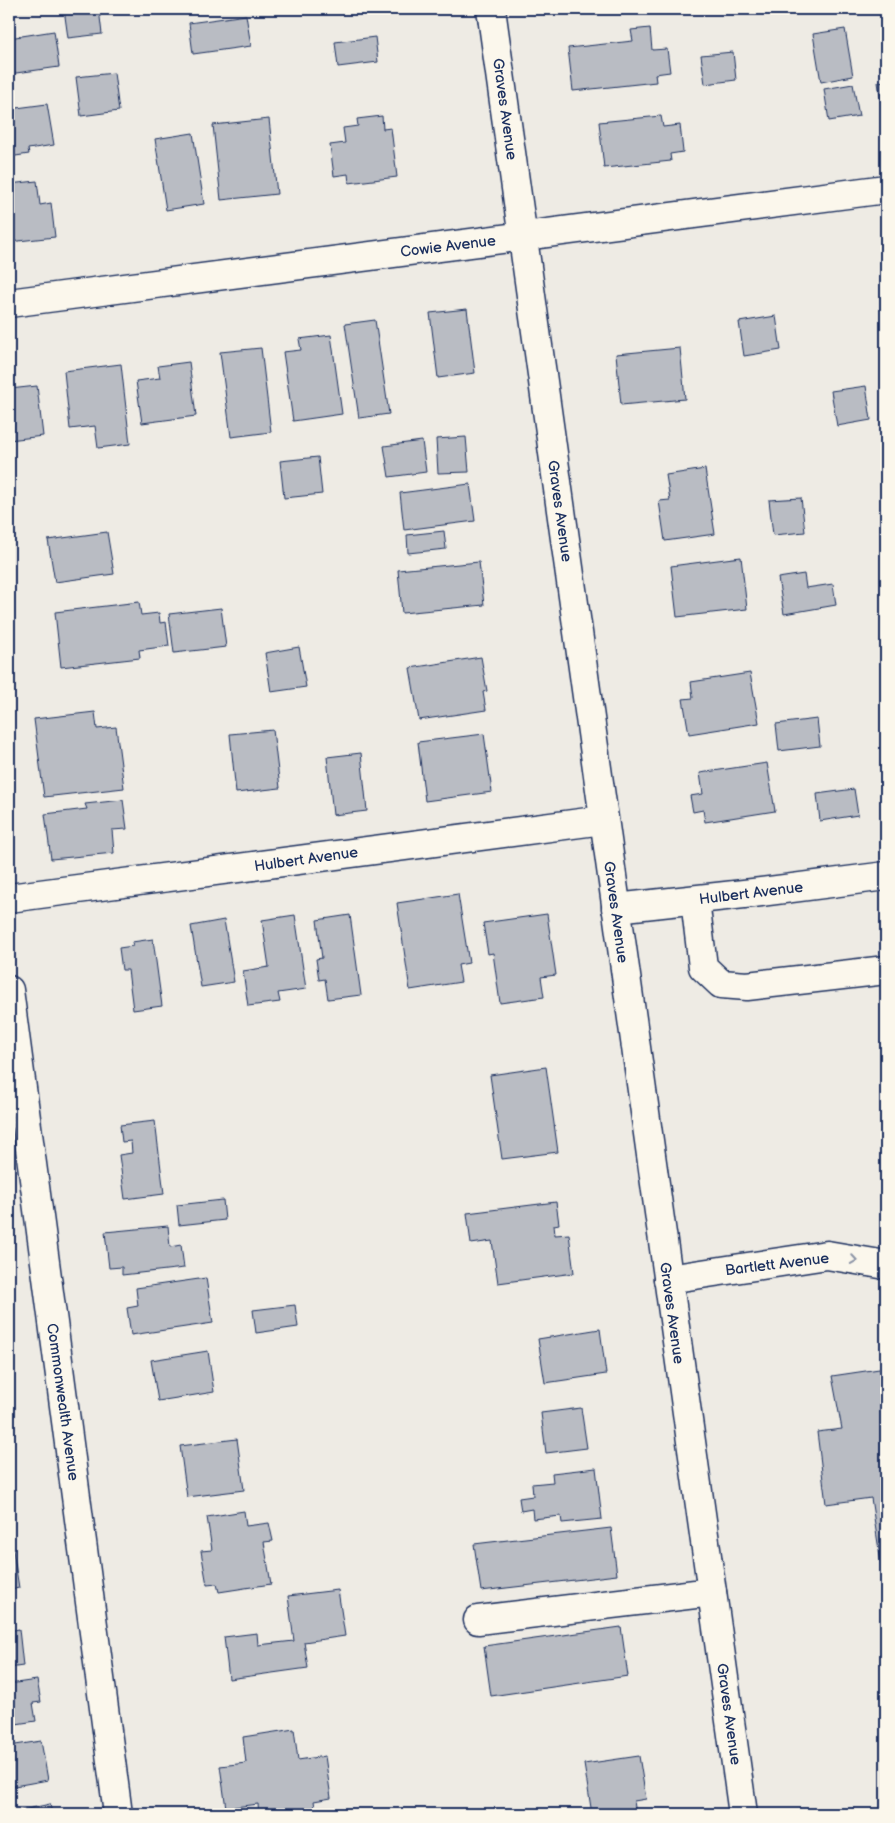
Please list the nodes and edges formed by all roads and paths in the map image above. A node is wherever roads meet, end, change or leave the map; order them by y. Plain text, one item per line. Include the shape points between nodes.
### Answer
1 (491, 9) edge
2 (886, 189) edge
3 (522, 237) junction
4 (9, 302) edge
5 (603, 820) junction
6 (886, 876) edge
7 (9, 898) edge
8 (696, 900) junction
9 (616, 908) junction
10 (886, 970) edge
11 (9, 990) edge
12 (886, 1265) edge
13 (668, 1279) junction
14 (712, 1592) junction
15 (478, 1620) dead end
16 (118, 1814) edge
17 (743, 1814) edge

1 - 3 street, Graves Avenue
2 - 3 street, Cowie Avenue
3 - 4 street, Cowie Avenue
3 - 5 street, Graves Avenue
5 - 7 street, Hulbert Avenue
5 - 9 street, Graves Avenue
6 - 8 street, Hulbert Avenue
8 - 9 street, Hulbert Avenue
8 - 10 street via 703,967 721,984 747,986
9 - 13 street, Graves Avenue
11 - 16 street, Commonwealth Avenue
13 -> 12 street, Bartlett Avenue via 827,1255
13 - 14 street, Graves Avenue
14 - 15 street
14 - 17 street, Graves Avenue

